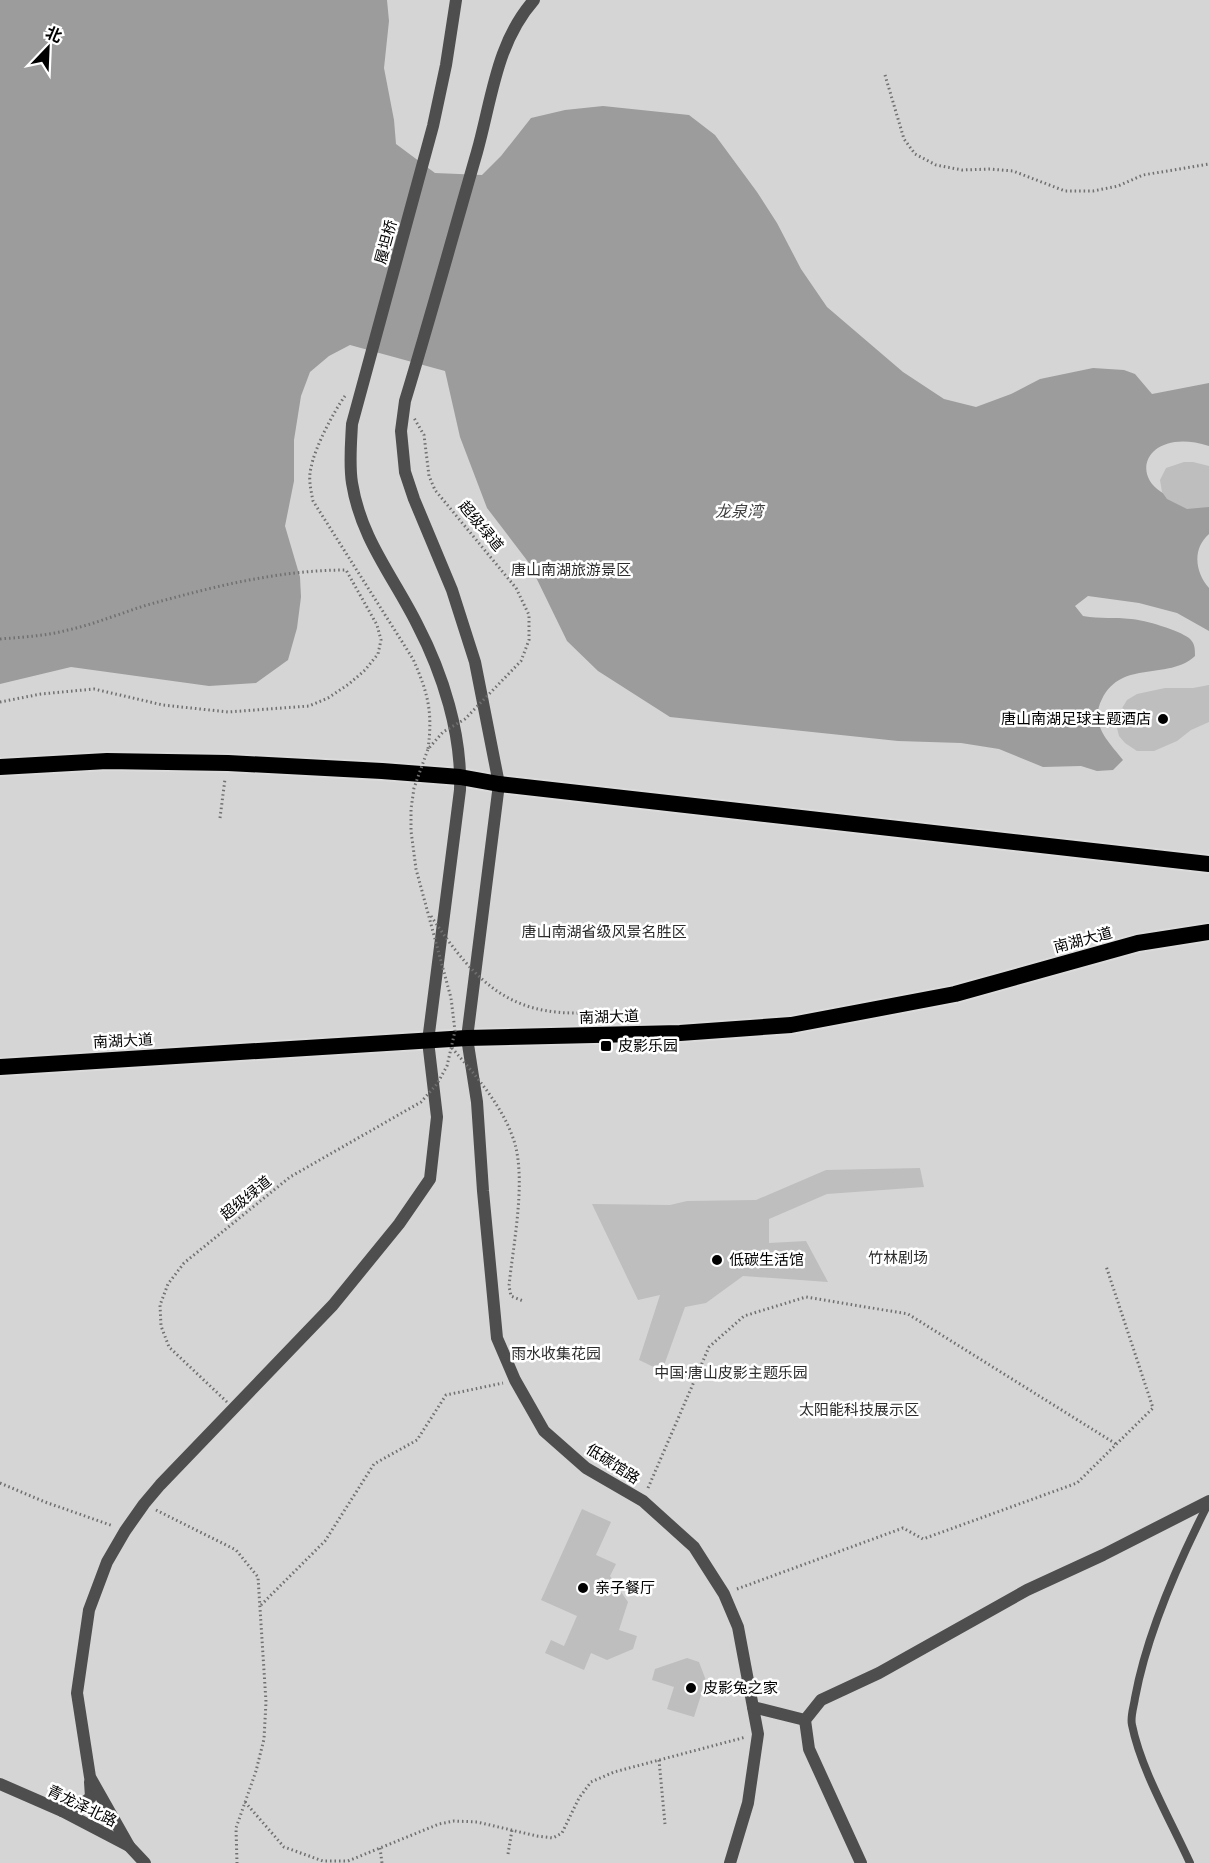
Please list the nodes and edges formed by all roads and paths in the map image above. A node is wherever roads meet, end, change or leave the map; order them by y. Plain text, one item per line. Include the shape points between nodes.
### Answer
1 (456, 0) edge
2 (534, 0) edge
3 (885, 75) dead end
4 (1209, 164) edge
5 (346, 394) dead end
6 (414, 418) dead end
7 (0, 639) edge
8 (0, 702) edge
9 (428, 749) junction
10 (228, 763) junction
11 (0, 767) edge
12 (460, 777) junction
13 (500, 784) junction
14 (219, 818) dead end
15 (1209, 864) edge
16 (428, 912) junction
17 (1209, 932) edge
18 (604, 1011) dead end
19 (467, 1038) junction
20 (428, 1041) junction
21 (452, 1048) junction
22 (0, 1067) edge
23 (1106, 1266) dead end
24 (523, 1301) dead end
25 (515, 1380) junction
26 (227, 1401) dead end
27 (1116, 1444) junction
28 (0, 1483) edge
29 (643, 1501) junction
30 (1209, 1501) edge
31 (144, 1504) junction
32 (125, 1531) junction
33 (724, 1594) junction
34 (261, 1605) junction
35 (753, 1707) junction
36 (805, 1720) junction
37 (758, 1734) junction
38 (659, 1760) junction
39 (90, 1777) junction
40 (0, 1784) edge
41 (246, 1802) junction
42 (62, 1811) junction
43 (665, 1824) dead end
44 (512, 1830) junction
45 (129, 1846) junction
46 (380, 1848) junction
47 (508, 1854) dead end
48 (146, 1863) edge
49 (237, 1863) edge
50 (382, 1863) edge
51 (730, 1863) edge
52 (861, 1863) edge
53 (1190, 1863) edge

1 - 12 street, 履坦桥 via 433,126 352,424 350,457 358,508 373,548 434,658 446,694
2 - 13 street, 低碳馆路 via 521,14 499,58 405,401 401,431 405,472 452,590 475,662
3 - 4 path via 904,139 915,154 936,165 1013,171 1065,191 1084,191 1118,186 1163,170
5 - 9 path, 超级绿道 via 335,410 311,467 313,501 413,659 425,686 432,723
6 - 9 path, 超级绿道, bridge via 424,435 429,476 435,490 516,588 529,615 530,640 521,661 465,719 443,732
7 - 8 path via 70,630 222,585 270,575 346,570 377,625 381,640 378,654 357,677 309,706 228,712 163,705 94,689
9 - 16 path, 超级绿道, bridge via 414,788 411,820 416,868
10 - 11 highway via 107,761
10 - 12 highway
10 - 14 path
12 - 13 highway
12 - 20 street, 履坦桥
13 - 15 highway
13 - 19 street, 低碳馆路
16 - 18 path, 超级绿道, bridge via 456,953 498,992 534,1009 554,1013
16 - 21 path, 超级绿道, bridge via 450,998 455,1031
17 - 19 highway, 南湖大道 via 1138,944 955,994 791,1025 680,1033
19 - 20 highway, 南湖大道
19 - 25 street, 低碳馆路 via 477,1102 497,1338
20 - 22 highway, 南湖大道
20 - 31 street, 履坦桥 via 437,1117 430,1179 333,1305
21 - 24 path, bridge via 476,1075 503,1117 516,1148 520,1183 509,1286 511,1296
21 - 26 path, 超级绿道, bridge via 437,1084 421,1102 290,1177 184,1263 168,1284 160,1305 161,1326 169,1347
23 - 27 path via 1154,1408
25 - 29 street, 低碳馆路 via 544,1431 586,1468
25 - 34 path via 446,1395 417,1440 374,1464 325,1541
27 - 29 path via 908,1314 806,1297 744,1316 709,1347
27 - 33 path via 1077,1483 923,1539 903,1528
28 - 32 path
29 - 33 street, 低碳馆路 via 694,1547
30 - 36 street via 1027,1590 879,1673 821,1700
30 - 53 lane via 1157,1623 1137,1686 1131,1722 1144,1763
31 - 32 street, 履坦桥
31 - 34 path via 236,1550 258,1577
32 - 39 street, 履坦桥 via 107,1562 89,1610 82,1650 77,1693
33 - 35 street, 低碳馆路 via 738,1627
34 - 41 path via 264,1739
35 - 36 street
35 - 37 street, 低碳馆路
36 - 52 street via 809,1749
37 - 38 path
37 - 51 street, 低碳馆路 via 748,1803
38 - 43 path
38 - 44 path via 591,1782 562,1833 553,1838
39 - 42 street via 91,1797 77,1808
39 - 45 street
40 - 42 street, 青龙泽北路
41 - 46 path via 284,1847 309,1858 348,1861
41 - 49 path via 236,1828
42 - 45 street, 青龙泽北路
44 - 46 path via 454,1821
44 - 47 path
45 - 48 street, 青龙泽北路
46 - 50 path

